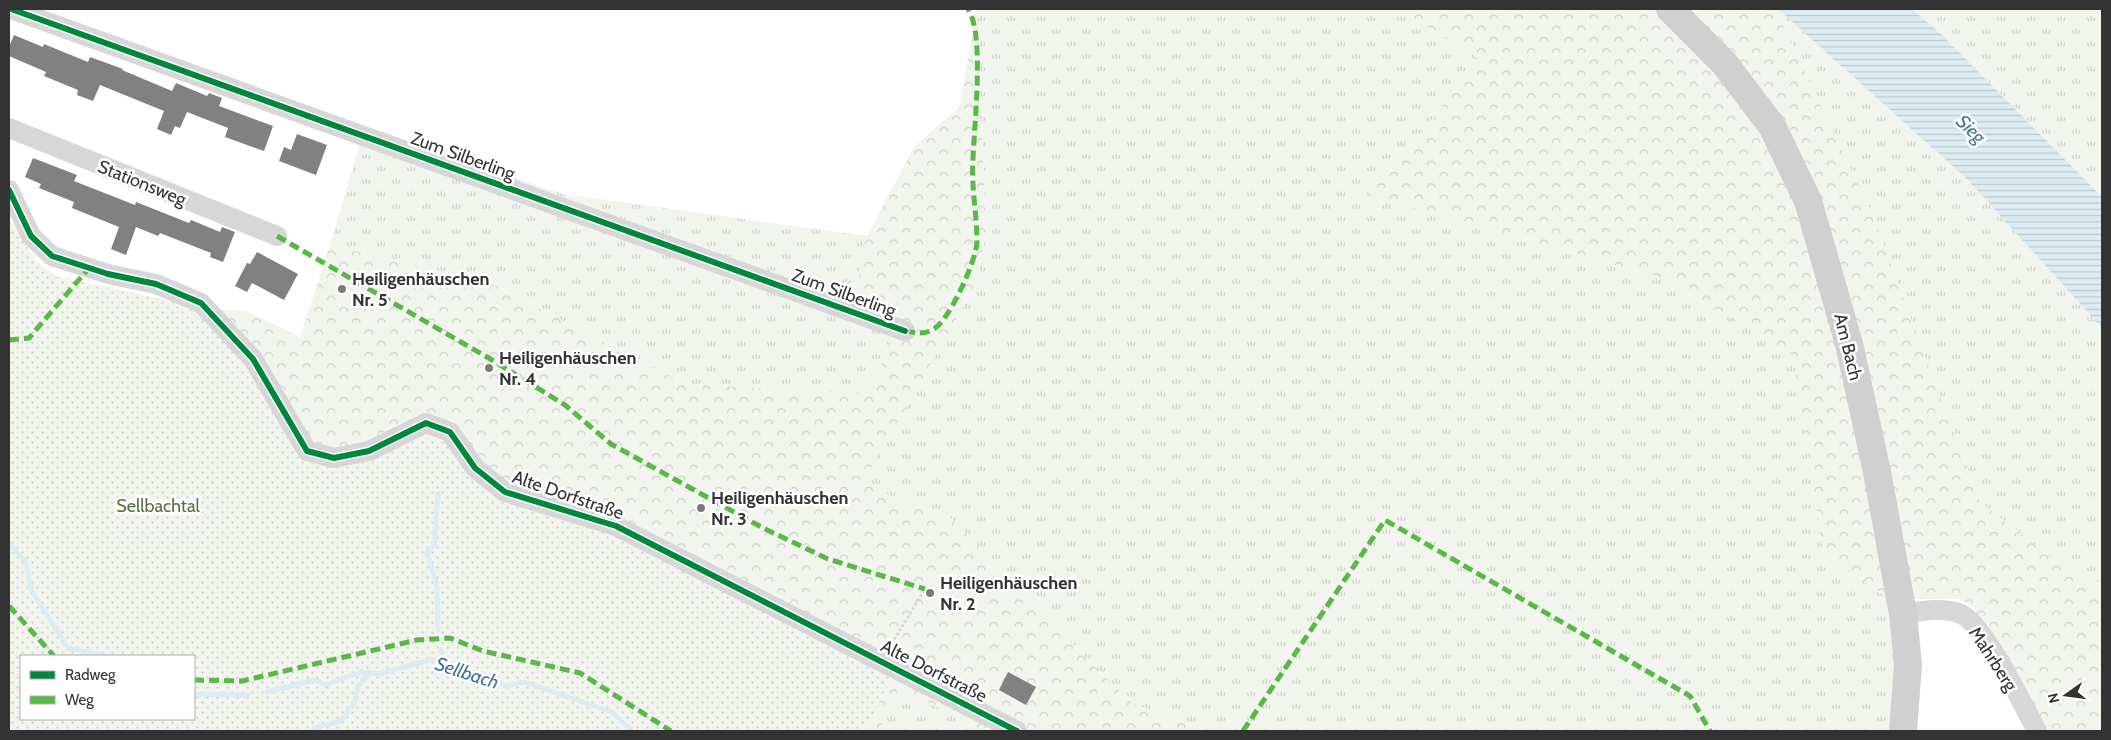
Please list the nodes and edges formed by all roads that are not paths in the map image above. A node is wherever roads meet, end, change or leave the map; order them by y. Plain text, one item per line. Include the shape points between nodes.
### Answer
1 (11, 9) edge
2 (1670, 9) edge
3 (9, 128) edge
4 (9, 190) edge
5 (277, 236) dead end
6 (905, 331) dead end
7 (1903, 614) junction
8 (1017, 731) edge
9 (1903, 731) edge
10 (2037, 731) edge

1 - 6 street, Zum Silberling
2 - 7 street, Am Bach via 1724,63 1772,126 1808,201 1849,344
3 - 5 street, Stationsweg
4 - 8 street, Alte Dorfstraße via 32,236 52,256 156,284 201,303 253,359 307,451 334,458 369,451 426,423 450,432 475,468 505,492 616,526
7 - 9 street, Am Bach via 1908,664
7 - 10 street, Mahrberg via 1936,609 1963,615 1982,634

